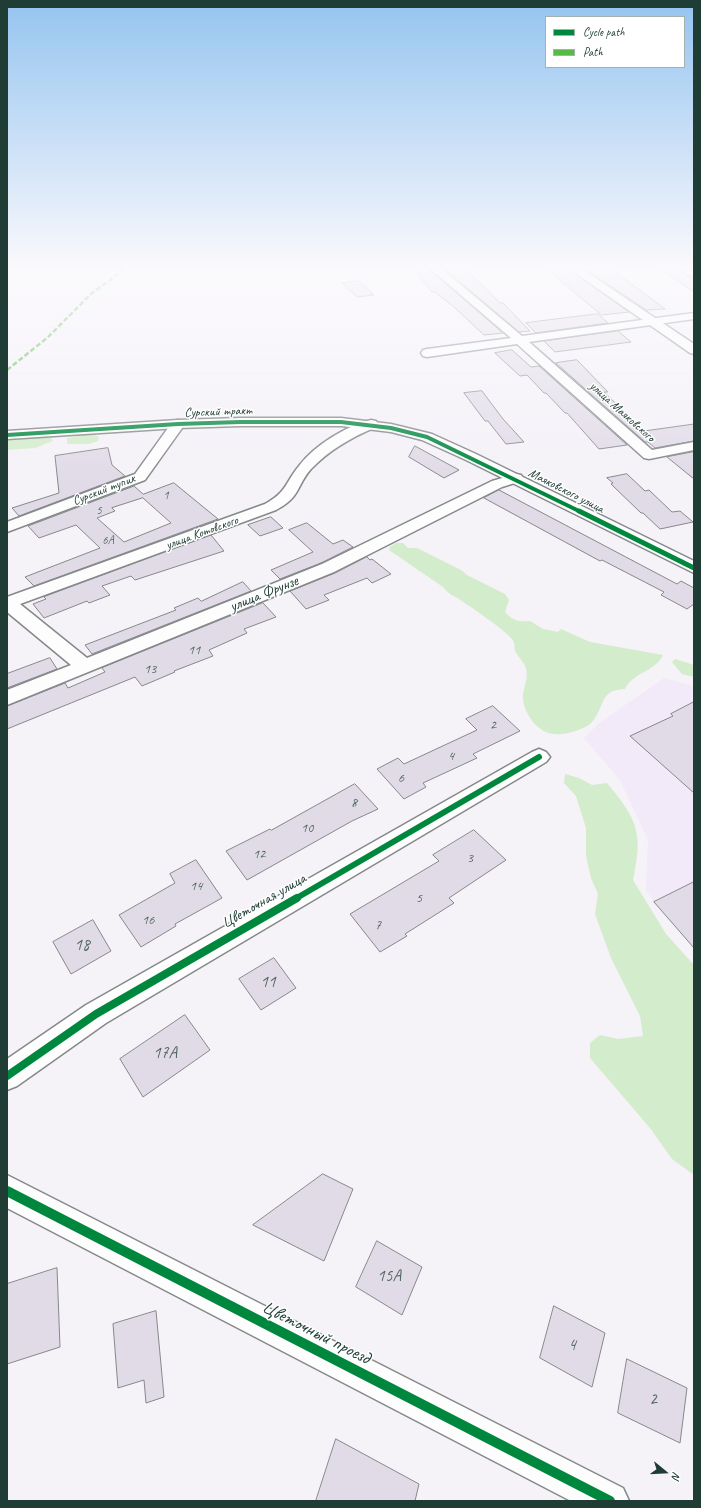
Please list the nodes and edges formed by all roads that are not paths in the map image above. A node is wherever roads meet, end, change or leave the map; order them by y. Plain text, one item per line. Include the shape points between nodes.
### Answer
1 (514, 335) edge
2 (560, 335) edge
3 (673, 335) edge
4 (521, 341) junction
5 (694, 350) edge
6 (427, 353) dead end
7 (178, 424) junction
8 (371, 424) junction
9 (7, 435) edge
10 (428, 438) joint
11 (694, 446) edge
12 (516, 478) junction
13 (7, 527) edge
14 (694, 568) edge
15 (7, 603) edge
16 (84, 666) junction
17 (7, 698) edge
18 (539, 757) dead end
19 (7, 1076) edge
20 (7, 1191) edge
21 (610, 1501) edge

1 - 4 street, улица Маяковского
2 - 4 street
3 - 5 street
4 - 6 street
4 - 11 street, улица Маяковского via 649,455
7 - 8 street, Сурский тракт via 300,421
7 - 9 street, Сурский тракт
7 - 13 street, Сурский тупик via 140,477
8 - 10 street, Сурский тракт
8 - 15 street, улица Котовского via 355,430 326,449 306,467 288,496 274,505
10 - 12 street, Маяковского улица
12 - 14 street, Маяковского улица
12 - 16 street, улица Фрунзе via 497,484 328,568
15 - 16 street
16 - 17 street, улица Фрунзе
18 - 19 street, Цветочная улица via 96,1014
20 - 21 street, Цветочный проезд

